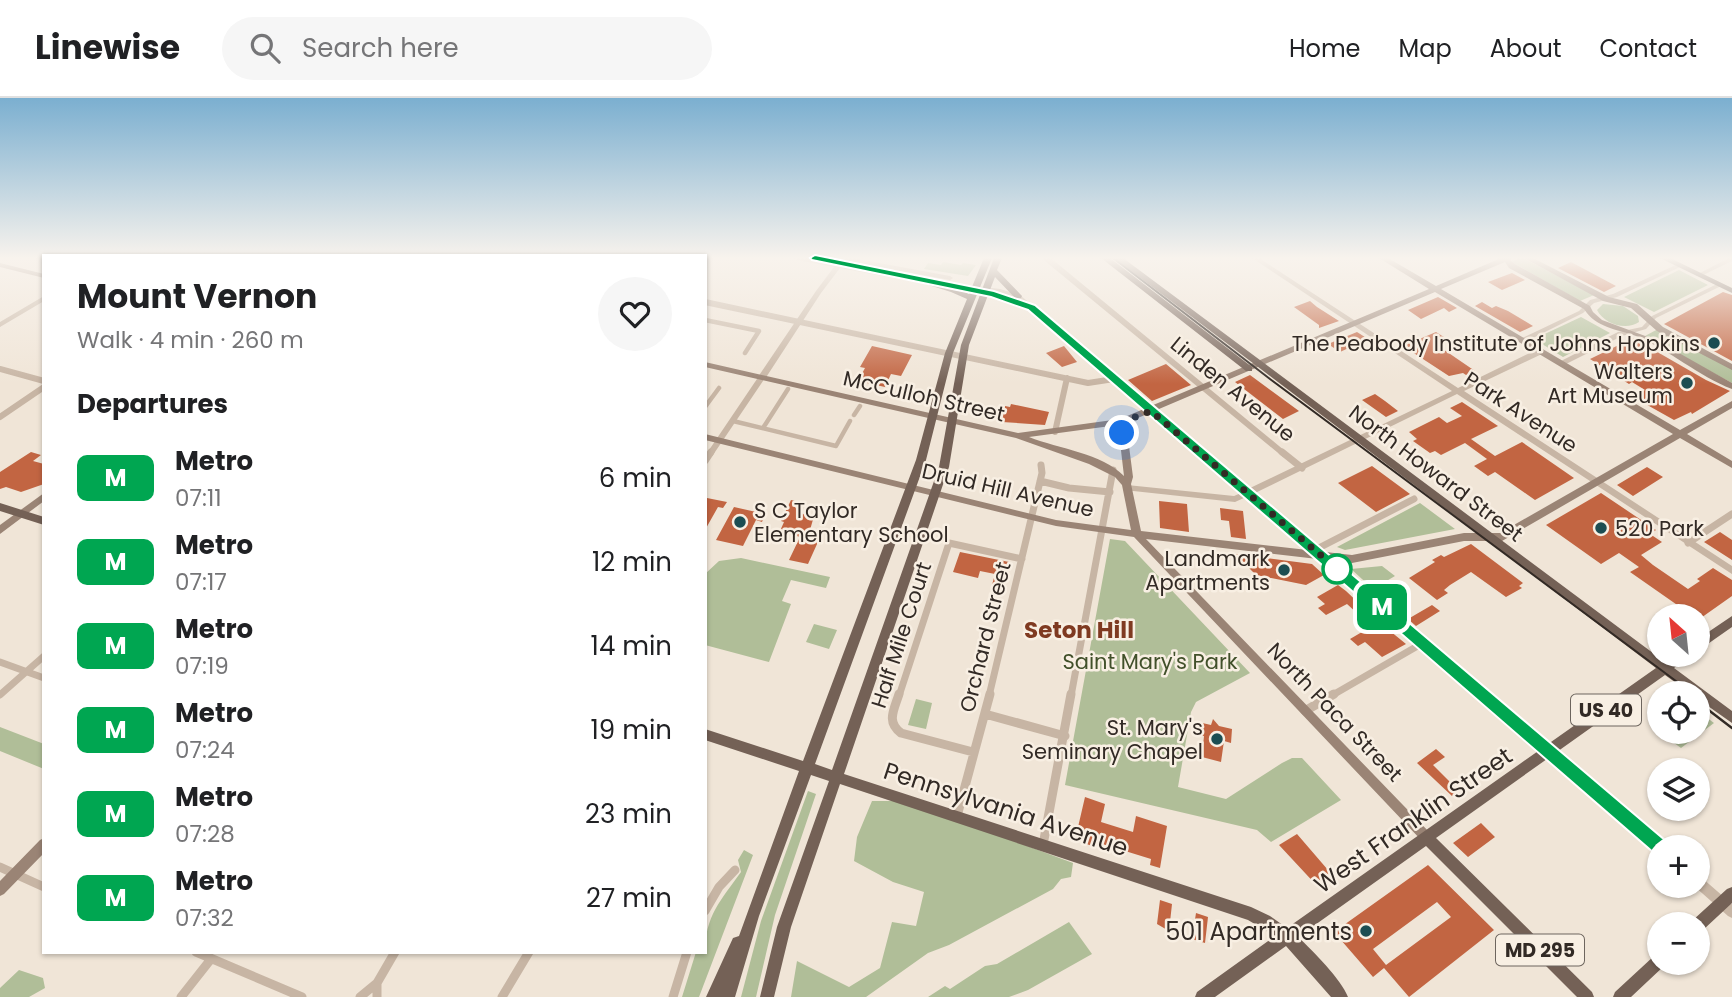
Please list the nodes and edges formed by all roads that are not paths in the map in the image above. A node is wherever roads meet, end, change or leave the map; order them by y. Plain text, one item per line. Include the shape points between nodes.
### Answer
1 (41, 300) edge
2 (814, 300) edge
3 (969, 300) edge
4 (982, 300) edge
5 (1023, 300) edge
6 (1097, 300) edge
7 (1162, 300) edge
8 (1170, 300) edge
9 (1319, 300) edge
10 (1410, 300) edge
11 (1454, 300) edge
12 (1573, 300) edge
13 (1599, 300) edge
14 (1610, 300) edge
15 (1689, 300) edge
16 (707, 302) edge
17 (1587, 308) junction
18 (707, 320) edge
19 (1648, 320) junction
20 (798, 321) junction
21 (1356, 324) junction
22 (0, 325) edge
23 (1628, 331) junction
24 (1522, 340) junction
25 (1541, 351) junction
26 (746, 353) dead end
27 (949, 353) junction
28 (963, 356) junction
29 (1561, 363) junction
30 (707, 364) edge
31 (1254, 367) junction
32 (1732, 367) edge
33 (0, 369) edge
34 (762, 377) junction
35 (1067, 378) junction
36 (1114, 379) junction
37 (42, 380) edge
38 (1732, 386) edge
39 (42, 388) edge
40 (719, 388) dead end
41 (1205, 388) junction
42 (788, 389) dead end
43 (1459, 392) junction
44 (707, 404) edge
45 (1732, 404) edge
46 (860, 406) dead end
47 (1151, 411) junction
48 (855, 415) dead end
49 (933, 416) junction
50 (0, 417) edge
51 (953, 420) junction
52 (733, 421) junction
53 (850, 421) dead end
54 (1122, 422) junction
55 (763, 428) junction
56 (1055, 432) junction
57 (1680, 434) junction
58 (1018, 436) junction
59 (707, 437) edge
60 (719, 440) junction
61 (1360, 440) junction
62 (707, 458) edge
63 (1041, 465) dead end
64 (1732, 466) edge
65 (1302, 468) junction
66 (1113, 470) junction
67 (1040, 481) junction
68 (1596, 482) junction
69 (1127, 486) junction
70 (911, 488) junction
71 (1110, 492) junction
72 (935, 494) junction
73 (1247, 494) junction
74 (42, 497) edge
75 (1414, 499) dead end
76 (0, 507) edge
77 (21, 513) junction
78 (1732, 514) edge
79 (1031, 517) junction
80 (42, 520) edge
81 (0, 530) edge
82 (1103, 530) junction
83 (1137, 534) junction
84 (1489, 536) junction
85 (1688, 543) junction
86 (1313, 553) junction
87 (1022, 559) junction
88 (1732, 571) edge
89 (1732, 621) edge
90 (1710, 637) edge
91 (1421, 644) junction
92 (42, 658) edge
93 (0, 662) edge
94 (1666, 668) junction
95 (27, 671) junction
96 (42, 677) edge
97 (0, 695) edge
98 (1305, 711) junction
99 (985, 714) junction
100 (1732, 718) edge
101 (707, 735) edge
102 (1065, 736) junction
103 (973, 752) junction
104 (1548, 753) junction
105 (808, 767) junction
106 (836, 776) junction
107 (957, 816) junction
108 (1427, 838) junction
109 (1647, 839) edge
110 (1043, 845) junction
111 (42, 846) edge
112 (0, 867) edge
113 (735, 870) dead end
114 (15, 874) junction
115 (42, 886) edge
116 (0, 890) edge
117 (1710, 891) edge
118 (1729, 903) edge
119 (707, 908) edge
120 (752, 916) junction
121 (1710, 916) edge
122 (1290, 936) junction
123 (203, 954) edge
124 (394, 954) edge
125 (528, 954) edge
126 (686, 954) edge
127 (1647, 972) edge
128 (377, 984) junction
129 (181, 997) edge
130 (302, 997) edge
131 (360, 997) edge
132 (377, 997) edge
133 (502, 997) edge
134 (673, 997) edge
135 (713, 997) edge
136 (728, 997) edge
137 (767, 997) edge
138 (1202, 997) edge
139 (1341, 997) edge
140 (1587, 997) edge
141 (1620, 997) edge

1 - 22 street
2 - 20 street
3 - 27 main road
4 - 28 main road
5 - 36 street
6 - 41 street, Linden Avenue
7 - 31 main road, North Howard Street
8 - 31 main road, North Howard Street
9 - 21 street, Park Avenue
10 - 21 main road
11 - 24 main road
12 - 17 main road
13 - 17 street
14 - 19 main road via 1633,306
15 - 19 street
16 - 20 street
17 - 23 main road via 1597,320
17 - 24 street
18 - 26 street via 759,331
19 - 23 street via 1644,328
19 - 32 main road
20 - 27 street
20 - 34 street
21 - 31 main road
21 - 43 street, Park Avenue
23 - 29 street
23 - 38 main road
24 - 25 main road
25 - 29 main road
25 - 43 street
27 - 28 street
27 - 49 main road
28 - 35 street
28 - 51 main road
29 - 57 main road
30 - 34 main road, McCulloh Street
31 - 41 main road
31 - 61 main road, North Howard Street
33 - 37 street
34 - 49 main road, McCulloh Street
34 - 52 street
35 - 36 street via 1094,383
35 - 56 street
36 - 47 street
39 - 50 street
40 - 44 street
41 - 47 main road
41 - 65 street, Linden Avenue
42 - 55 street
43 - 61 street
43 - 68 street, Park Avenue
45 - 57 main road, Druid Hill Avenue
46 - 48 street
47 - 54 main road
47 - 73 street
49 - 51 main road, McCulloh Street
49 - 70 main road
51 - 58 main road, McCulloh Street
51 - 72 main road
52 - 55 street
52 - 60 street
53 - 55 street via 836,446
54 - 56 main road
54 - 69 main road
56 - 58 main road
57 - 64 main road
57 - 68 main road, Druid Hill Avenue
58 - 66 main road, McCulloh Street
59 - 60 main road, Druid Hill Avenue
60 - 62 street
60 - 70 main road, Druid Hill Avenue
61 - 65 street
61 - 84 main road, North Howard Street
63 - 67 street, Orchard Street
65 - 73 street
66 - 69 main road, McCulloh Street
66 - 71 street
67 - 71 street
67 - 79 street, Orchard Street
68 - 84 main road, Druid Hill Avenue via 1502,537
68 - 85 street, Park Avenue
69 - 73 street via 1235,499
69 - 83 main road
70 - 72 main road, Druid Hill Avenue
70 - 105 main road
71 - 82 street
72 - 79 main road, Druid Hill Avenue
72 - 106 main road
73 - 86 street
74 - 77 main road
75 - 86 street
76 - 77 main road
77 - 80 main road
77 - 81 main road
78 - 85 street
79 - 82 main road, Druid Hill Avenue
79 - 87 street, Orchard Street
82 - 83 main road, Druid Hill Avenue
82 - 102 street
83 - 86 main road, Druid Hill Avenue
83 - 98 main road, North Paca Street
84 - 86 main road, Druid Hill Avenue via 1360,558
84 - 94 main road, North Howard Street
85 - 88 street, Park Avenue
86 - 91 street
87 - 99 street, Orchard Street
87 - 103 street, Half Mile Court via 949,543 891,719 901,733
89 - 90 main road
91 - 98 street
91 - 104 street
92 - 95 street
93 - 95 street
94 - 100 main road, North Howard Street
94 - 104 main road, West Franklin Street / US 40
95 - 96 street
95 - 97 street
98 - 108 main road, North Paca Street
99 - 102 street
99 - 103 street, Orchard Street
101 - 105 main road, Pennsylvania Avenue
102 - 110 street
103 - 107 street, Orchard Street
104 - 108 main road, West Franklin Street / US 40
104 - 109 street
105 - 106 main road, Pennsylvania Avenue
105 - 120 main road
106 - 107 main road, Pennsylvania Avenue
106 - 137 main road via 784,927
107 - 110 main road, Pennsylvania Avenue
108 - 122 main road, West Franklin Street / US 40
108 - 140 main road, North Paca Street / MD 295
110 - 122 main road, Pennsylvania Avenue via 1251,914
111 - 114 main road
112 - 114 street
113 - 119 street
114 - 115 street
114 - 116 main road
117 - 118 street
118 - 121 main road
120 - 135 main road
120 - 136 main road
122 - 138 main road, West Franklin Street / US 40
122 - 139 main road, Pennsylvania Avenue
123 - 129 street
123 - 130 street
124 - 128 street
125 - 133 street
126 - 134 street
127 - 141 main road
128 - 131 street
128 - 132 street

